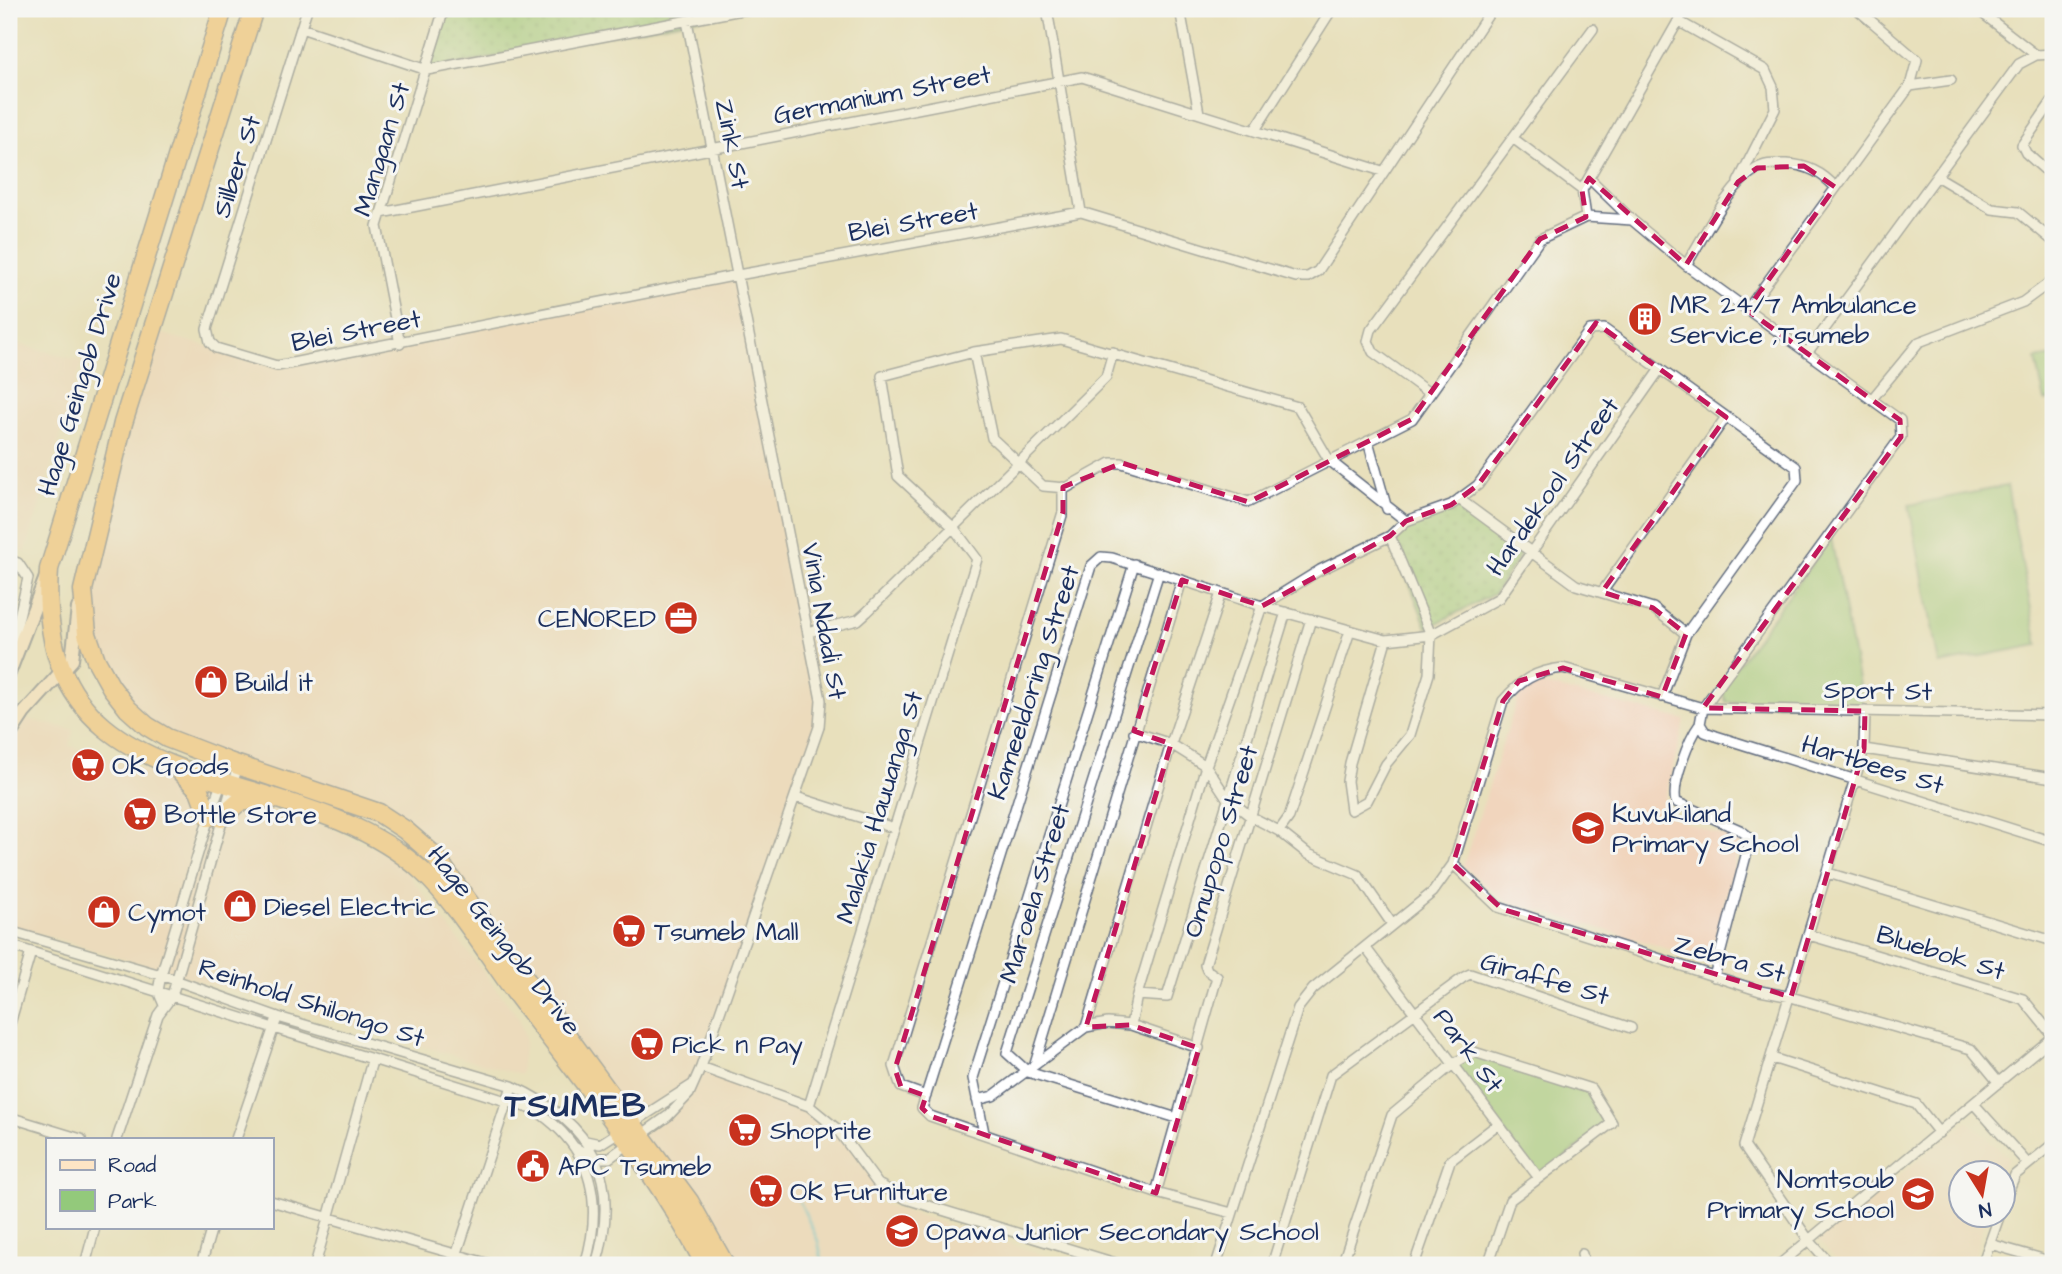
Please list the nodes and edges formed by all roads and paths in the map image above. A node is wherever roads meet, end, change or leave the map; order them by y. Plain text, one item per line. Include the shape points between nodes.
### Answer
1 (223, 9) edge
2 (254, 9) edge
3 (307, 9) edge
4 (444, 9) edge
5 (747, 9) edge
6 (1047, 9) edge
7 (1180, 9) edge
8 (1332, 9) edge
9 (1492, 9) edge
10 (1685, 9) edge
11 (1857, 9) edge
12 (1977, 9) edge
13 (687, 21) junction
14 (1678, 21) junction
15 (301, 28) junction
16 (1593, 29) dead end
17 (2053, 54) edge
18 (2036, 55) junction
19 (427, 71) junction
20 (1951, 80) dead end
21 (1060, 81) junction
22 (1910, 86) junction
23 (2053, 100) edge
24 (1199, 113) junction
25 (1255, 130) junction
26 (1514, 139) junction
27 (713, 148) junction
28 (1382, 171) junction
29 (1938, 177) junction
30 (2053, 177) edge
31 (1589, 178) junction
32 (1738, 182) junction
33 (1835, 187) junction
34 (1581, 190) junction
35 (1081, 212) junction
36 (381, 213) junction
37 (1586, 217) junction
38 (1632, 220) junction
39 (2053, 241) edge
40 (1686, 265) junction
41 (738, 275) junction
42 (2053, 280) edge
43 (1747, 310) junction
44 (208, 336) joint
45 (400, 344) junction
46 (974, 352) junction
47 (1113, 352) junction
48 (1807, 353) junction
49 (1660, 369) junction
50 (1429, 393) junction
51 (1872, 399) junction
52 (1726, 417) junction
53 (1368, 441) junction
54 (1329, 460) junction
55 (1018, 463) junction
56 (1063, 488) junction
57 (1459, 499) junction
58 (1387, 509) junction
59 (1406, 521) junction
60 (953, 527) junction
61 (1390, 536) junction
62 (1531, 552) junction
63 (13, 561) edge
64 (1134, 564) junction
65 (49, 569) junction
66 (1159, 572) junction
67 (1182, 580) junction
68 (83, 590) junction
69 (1602, 592) junction
70 (1221, 593) junction
71 (1262, 606) junction
72 (1286, 612) junction
73 (1311, 619) junction
74 (1350, 631) junction
75 (808, 632) junction
76 (1686, 634) junction
77 (1431, 635) junction
78 (1386, 640) junction
79 (9, 660) edge
80 (9, 673) edge
81 (63, 673) junction
82 (1662, 697) junction
83 (1703, 708) junction
84 (1865, 711) junction
85 (2053, 715) edge
86 (1700, 724) junction
87 (1134, 732) junction
88 (9, 736) edge
89 (1171, 744) junction
90 (1864, 749) junction
91 (234, 764) junction
92 (172, 766) junction
93 (1206, 766) junction
94 (2053, 778) edge
95 (1855, 781) junction
96 (227, 782) junction
97 (273, 797) junction
98 (796, 797) junction
99 (1227, 798) junction
100 (1250, 816) junction
101 (215, 817) junction
102 (894, 828) junction
103 (1279, 831) junction
104 (2053, 842) edge
105 (1453, 864) junction
106 (1828, 873) junction
107 (1392, 924) junction
108 (9, 931) edge
109 (1809, 936) junction
110 (2053, 941) edge
111 (9, 945) edge
112 (1365, 947) junction
113 (32, 952) junction
114 (161, 975) junction
115 (1714, 977) junction
116 (176, 980) junction
117 (158, 991) junction
118 (1137, 995) junction
119 (172, 996) junction
120 (1791, 997) junction
121 (164, 1005) junction
122 (1415, 1014) junction
123 (278, 1017) junction
124 (1131, 1025) junction
125 (9, 1027) edge
126 (274, 1027) junction
127 (1086, 1027) junction
128 (1631, 1027) dead end
129 (2053, 1036) edge
130 (1199, 1048) junction
131 (1772, 1058) junction
132 (372, 1061) junction
133 (1453, 1064) junction
134 (701, 1067) junction
135 (1031, 1068) junction
136 (1999, 1083) junction
137 (694, 1084) junction
138 (512, 1086) junction
139 (926, 1096) junction
140 (977, 1100) junction
141 (506, 1101) junction
142 (1973, 1104) junction
143 (809, 1106) junction
144 (9, 1117) edge
145 (1177, 1118) junction
146 (1498, 1124) junction
147 (630, 1133) junction
148 (984, 1133) junction
149 (1940, 1133) junction
150 (78, 1138) edge
151 (117, 1138) edge
152 (236, 1138) edge
153 (586, 1141) junction
154 (600, 1144) junction
155 (2053, 1144) edge
156 (590, 1157) junction
157 (609, 1158) junction
158 (2028, 1164) junction
159 (2016, 1176) edge
160 (603, 1177) junction
161 (1539, 1178) junction
162 (1156, 1193) junction
163 (273, 1202) edge
164 (1231, 1213) junction
165 (328, 1218) junction
166 (95, 1228) edge
167 (212, 1228) edge
168 (1995, 1228) edge
169 (1808, 1239) junction
170 (1990, 1244) junction
171 (1582, 1254) dead end
172 (456, 1255) junction
173 (2053, 1262) edge
174 (85, 1265) edge
175 (201, 1265) edge
176 (315, 1265) edge
177 (453, 1265) edge
178 (492, 1265) edge
179 (585, 1265) edge
180 (596, 1265) edge
181 (705, 1265) edge
182 (725, 1265) edge
183 (1122, 1265) edge
184 (1216, 1265) edge
185 (1272, 1265) edge
186 (1342, 1265) edge
187 (1414, 1265) edge
188 (1488, 1265) edge
189 (1584, 1265) edge
190 (1779, 1265) edge
191 (1831, 1265) edge
192 (1982, 1265) edge

1 - 65 highway, Hage Geingob Drive
2 - 68 highway, Hage Geingob Drive via 123,423
3 - 15 street, Silber St
4 - 19 street, Mangaan St
5 - 13 street
6 - 21 street
7 - 24 street
8 - 25 street
9 - 28 street, Blei Street
10 - 14 street
11 - 22 street via 1917,60
12 - 18 street
13 - 19 street
13 - 27 street, Zink St
14 - 31 street
14 - 32 street via 1765,70 1773,87 1775,109
15 - 19 street
15 - 44 street, Silber St
16 - 26 street
17 - 18 street
18 - 29 street via 2019,64
19 - 36 street, Mangaan St
20 - 22 street
21 - 24 street, Germanium Street via 1089,78
21 - 27 street, Germanium Street
21 - 35 street
22 - 33 street
23 - 30 street via 2022,145
24 - 25 street, Germanium Street
25 - 28 street, Germanium Street
26 - 34 street
26 - 50 street via 1371,330 1368,341 1373,352
27 - 36 street, Germanium Street
27 - 41 street, Zink St
28 - 35 street, Blei Street via 1318,271 1308,277 1296,278
29 - 39 street via 1992,209 2018,212
29 - 48 street
31 - 34 street
31 - 38 street
32 - 33 street via 1757,168 1793,164 1815,170
32 - 40 street
33 - 43 street
34 - 37 street
35 - 41 street, Blei Street
36 - 45 street, Mangaan St via 377,229
37 - 38 street
37 - 50 street via 1540,239
38 - 40 street
40 - 43 street
41 - 45 street, Blei Street
41 - 75 street, Vinia Ndadi St
42 - 51 street via 2023,302 1919,342
43 - 48 street
44 - 45 street, Blei Street via 216,348 277,366
46 - 47 street via 1061,338
46 - 55 street via 992,438
46 - 60 street via 882,378 898,477
47 - 54 street via 1298,407
47 - 55 street via 1106,377
48 - 51 street
49 - 52 street
49 - 57 street via 1604,329 1590,330 1478,485
49 - 62 street, Hardekool Street
50 - 53 street via 1412,419
51 - 83 street via 1900,420 1901,437
52 - 69 street
52 - 76 street via 1796,467 1797,480
53 - 54 street
53 - 58 street
54 - 56 street via 1249,502 1122,463 1111,463
54 - 58 street
55 - 56 street via 1043,486
55 - 60 street
56 - 139 street via 1063,512 894,1066 901,1087
57 - 59 street
57 - 62 street
58 - 59 street
59 - 61 street
60 - 75 street via 858,620
60 - 102 street, Malakia Hauuanga St via 977,559
61 - 71 street via 1320,570
61 - 77 street
62 - 69 street via 1576,585
62 - 77 street, Hardekool Street via 1499,598
63 - 79 street via 28,578
64 - 66 street, Kameeldoring Street
64 - 139 street, Kameeldoring Street via 1101,557 1091,565
64 - 140 street via 973,1079
65 - 80 street
65 - 81 highway, Hage Geingob Drive via 48,615
66 - 67 street, Kameeldoring Street
66 - 135 street, Maroela Street via 1008,1050 1009,1057
67 - 70 street, Kameeldoring Street
67 - 87 street
68 - 81 street via 75,654
68 - 91 highway, Hage Geingob Drive via 96,660 128,709 167,738
69 - 76 street via 1653,608
70 - 71 street, Kameeldoring Street
70 - 89 street
71 - 72 street, Kameeldoring Street
71 - 93 street
72 - 73 street, Kameeldoring Street
72 - 99 street
73 - 74 street, Kameeldoring Street
73 - 100 street, Omupopo Street
74 - 78 street, Kameeldoring Street
74 - 103 street via 1289,817
75 - 98 street, Vinia Ndadi St via 820,714
76 - 82 street
77 - 78 street
77 - 78 street via 1429,674 1410,735 1367,801 1351,810 1350,763
81 - 88 street via 24,713
81 - 92 highway, Hage Geingob Drive via 104,730
82 - 83 street, Sport St
82 - 105 street, Sport St via 1563,668 1542,670 1519,681 1503,701
83 - 84 street, Sport St
83 - 86 street
84 - 85 street, Sport St
84 - 90 street
86 - 95 street, Hartbees St via 1705,732
86 - 115 street via 1685,755 1676,802 1740,830 1749,844
87 - 89 street
87 - 135 street
89 - 93 street
89 - 127 street
90 - 94 street
90 - 95 street
91 - 96 street
91 - 147 highway, Hage Geingob Drive via 379,813 422,844 457,883
92 - 96 highway, Hage Geingob Drive
92 - 101 highway via 188,776
93 - 99 street
93 - 118 street
95 - 104 street, Hartbees St
95 - 106 street
96 - 97 highway, Hage Geingob Drive
96 - 101 street
97 - 101 highway via 248,799
97 - 147 highway, Hage Geingob Drive via 346,821 393,847 425,873
98 - 102 street
98 - 134 street, Vinia Ndadi St
99 - 100 street
99 - 118 street via 1167,997
100 - 103 street
100 - 130 street, Omupopo Street via 1205,965 1217,977
101 - 114 street
101 - 116 street
102 - 143 street, Malakia Hauuanga St
103 - 107 street via 1308,854 1358,875
105 - 107 street, Sport St via 1433,892
105 - 115 street, Zebra St via 1497,907
106 - 109 street
106 - 110 street
107 - 112 street, Sport St
108 - 114 street, Reinhold Shilongo St
109 - 120 street
109 - 129 street, Bluebok St via 2023,999
111 - 113 street, Reinhold Shilongo St
112 - 122 street, Park St
112 - 164 street, Sport St via 1313,989 1298,1008
113 - 117 street, Reinhold Shilongo St
113 - 125 street
114 - 116 street, Reinhold Shilongo St
114 - 117 street
115 - 120 street, Zebra St
116 - 119 street
116 - 123 street, Reinhold Shilongo St
117 - 119 street, Reinhold Shilongo St
117 - 121 street
118 - 124 street
119 - 121 street
119 - 126 street, Reinhold Shilongo St
120 - 131 street
120 - 136 street, Zebra St via 1970,1049
121 - 151 street
122 - 128 street, Giraffe St via 1471,974
122 - 133 street, Park St
122 - 185 street via 1331,1074
123 - 126 street
123 - 138 street, Reinhold Shilongo St
124 - 127 street
124 - 130 street
126 - 132 street, Reinhold Shilongo St
126 - 152 street
127 - 135 street
129 - 136 street
130 - 145 street, Omupopo Street
131 - 149 street via 1916,1104
131 - 169 street via 1744,1146
132 - 141 street, Reinhold Shilongo St
132 - 165 street
133 - 146 street, Park St
133 - 161 street via 1474,1052 1591,1089 1612,1121
133 - 186 street via 1392,1115
134 - 137 street, Vinia Ndadi St
134 - 143 street
135 - 140 street via 989,1099
135 - 145 street
136 - 142 street
137 - 147 street
137 - 147 street, Vinia Ndadi St via 668,1116
138 - 141 street
138 - 153 street, Reinhold Shilongo St via 551,1106
139 - 148 street via 925,1113
140 - 148 street
141 - 156 street, Reinhold Shilongo St via 535,1110
141 - 172 street
142 - 149 street
142 - 158 street
143 - 183 street via 836,1129 878,1184 906,1199
144 - 150 street
145 - 162 street, Omupopo Street
146 - 161 street, Park St
146 - 187 street via 1450,1161
147 - 154 street
147 - 157 street
147 - 181 highway, Hage Geingob Drive
147 - 182 highway, Hage Geingob Drive via 703,1222
148 - 162 street
149 - 169 street
153 - 154 street
153 - 156 street, Reinhold Shilongo St
154 - 156 street
155 - 158 street
156 - 157 street
156 - 160 street
156 - 179 street via 593,1238
157 - 160 street
158 - 159 street
160 - 180 street via 606,1220
161 - 188 street via 1510,1200
162 - 164 street
163 - 165 street
164 - 184 street, Sport St
165 - 172 street
165 - 176 street
166 - 174 street
167 - 175 street
168 - 170 street
169 - 190 street
169 - 191 street
170 - 173 street
170 - 192 street
171 - 189 street
172 - 177 street
172 - 178 street

